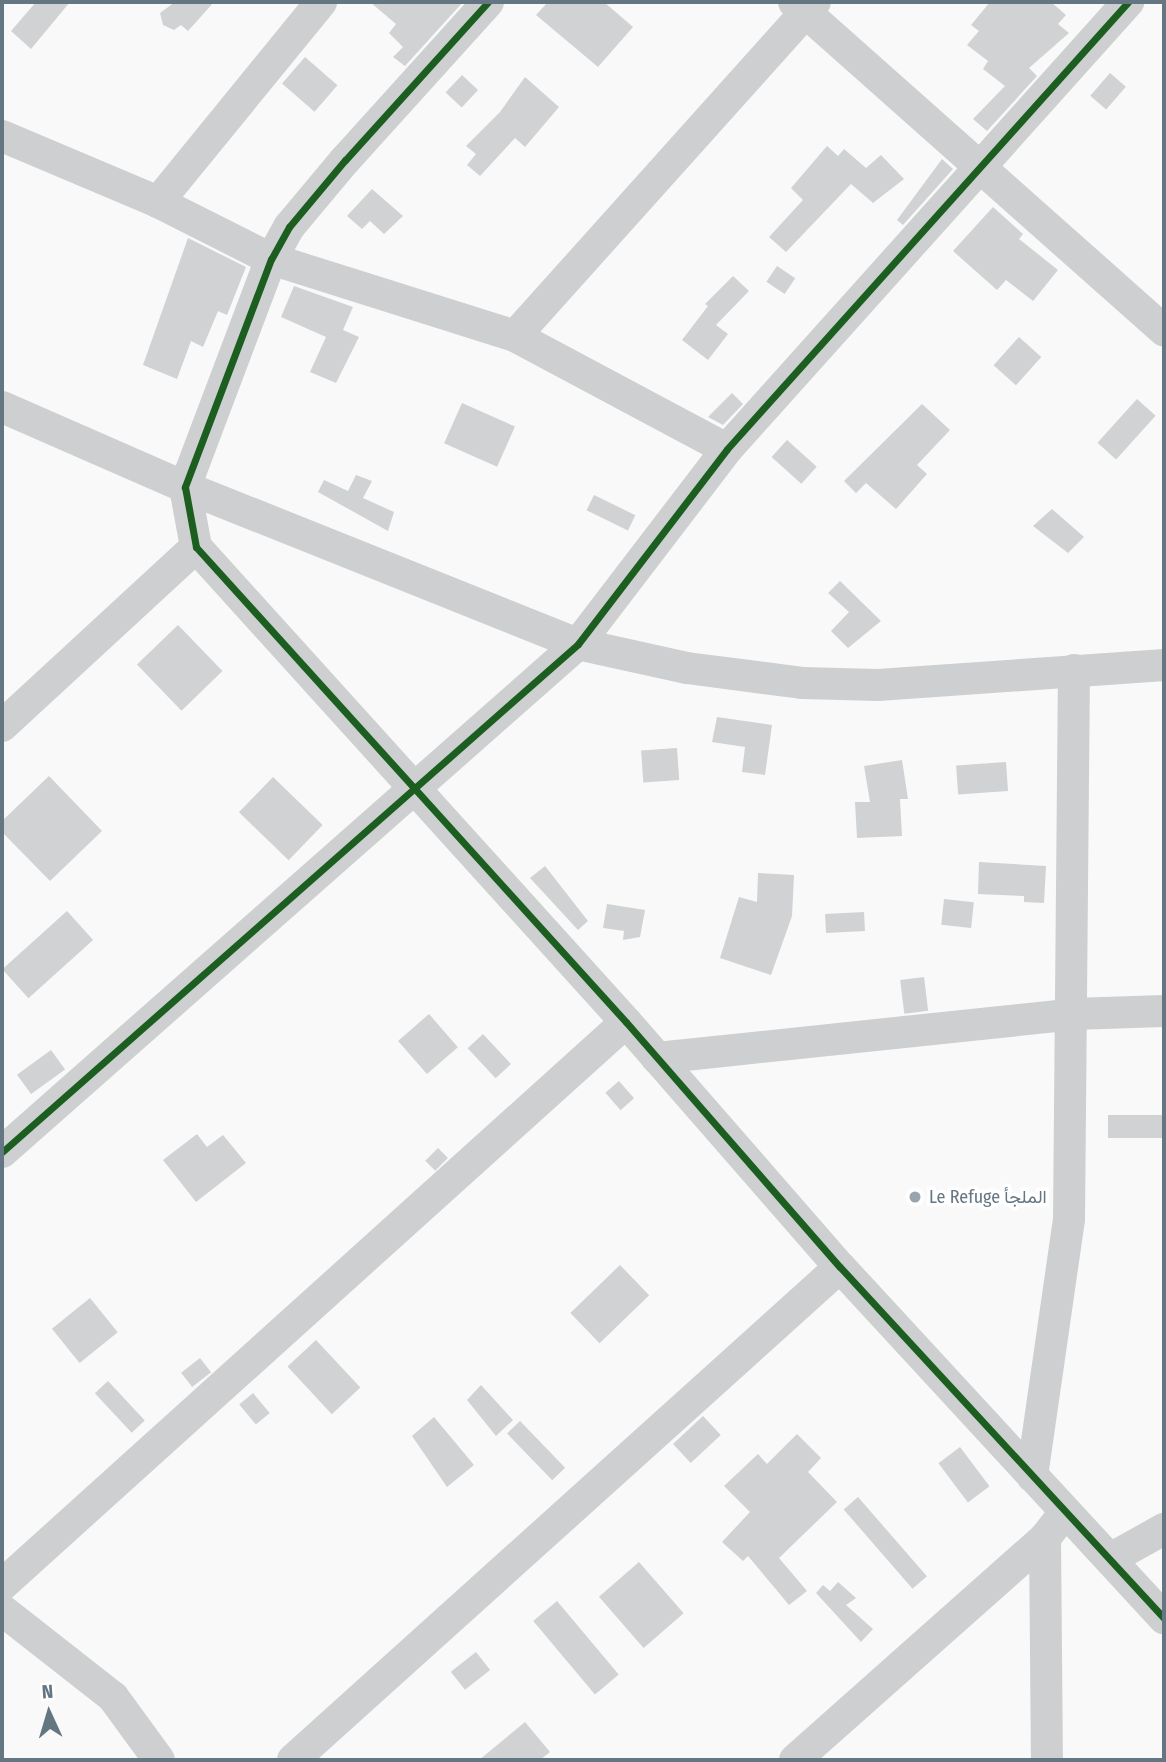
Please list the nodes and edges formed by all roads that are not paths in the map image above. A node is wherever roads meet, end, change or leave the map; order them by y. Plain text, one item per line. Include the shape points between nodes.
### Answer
1 (321, 2) edge
2 (488, 2) edge
3 (1128, 2) edge
4 (805, 5) edge
5 (2, 136) edge
6 (982, 169) junction
7 (158, 202) junction
8 (271, 258) junction
9 (1164, 330) edge
10 (515, 336) junction
11 (2, 407) edge
12 (727, 449) junction
13 (185, 486) junction
14 (197, 547) junction
15 (1164, 642) edge
16 (578, 644) junction
17 (1154, 665) edge
18 (1074, 670) junction
19 (2, 726) edge
20 (415, 788) junction
21 (1164, 1011) edge
22 (1073, 1014) junction
23 (626, 1022) junction
24 (657, 1058) junction
25 (2, 1152) edge
26 (840, 1267) junction
27 (1032, 1476) junction
28 (1064, 1514) junction
29 (1164, 1529) edge
30 (1045, 1538) junction
31 (1110, 1559) junction
32 (2, 1585) edge
33 (2, 1610) edge
34 (1164, 1618) edge
35 (159, 1760) edge
36 (293, 1760) edge
37 (795, 1760) edge
38 (1047, 1760) edge

1 - 7 street
2 - 8 street via 345,160 289,227
3 - 6 street
4 - 6 street
4 - 10 street
5 - 7 street
6 - 9 street
6 - 12 street
7 - 8 street
8 - 10 street
8 - 13 street
10 - 12 street
11 - 13 street
12 - 16 street
13 - 14 street
13 - 16 street
14 - 19 street
14 - 20 street
15 - 17 street
16 - 18 street via 687,668 802,683 878,685
16 - 20 street
17 - 18 street
18 - 22 street
20 - 23 street
20 - 25 street
21 - 22 street
22 - 24 street
22 - 27 street via 1069,1219
23 - 24 street
23 - 32 street
24 - 26 street
26 - 27 street
26 - 36 street
27 - 28 street
28 - 30 street
28 - 31 street
29 - 31 street
30 - 37 street
30 - 38 street
31 - 34 street
33 - 35 street via 113,1697 136,1722

